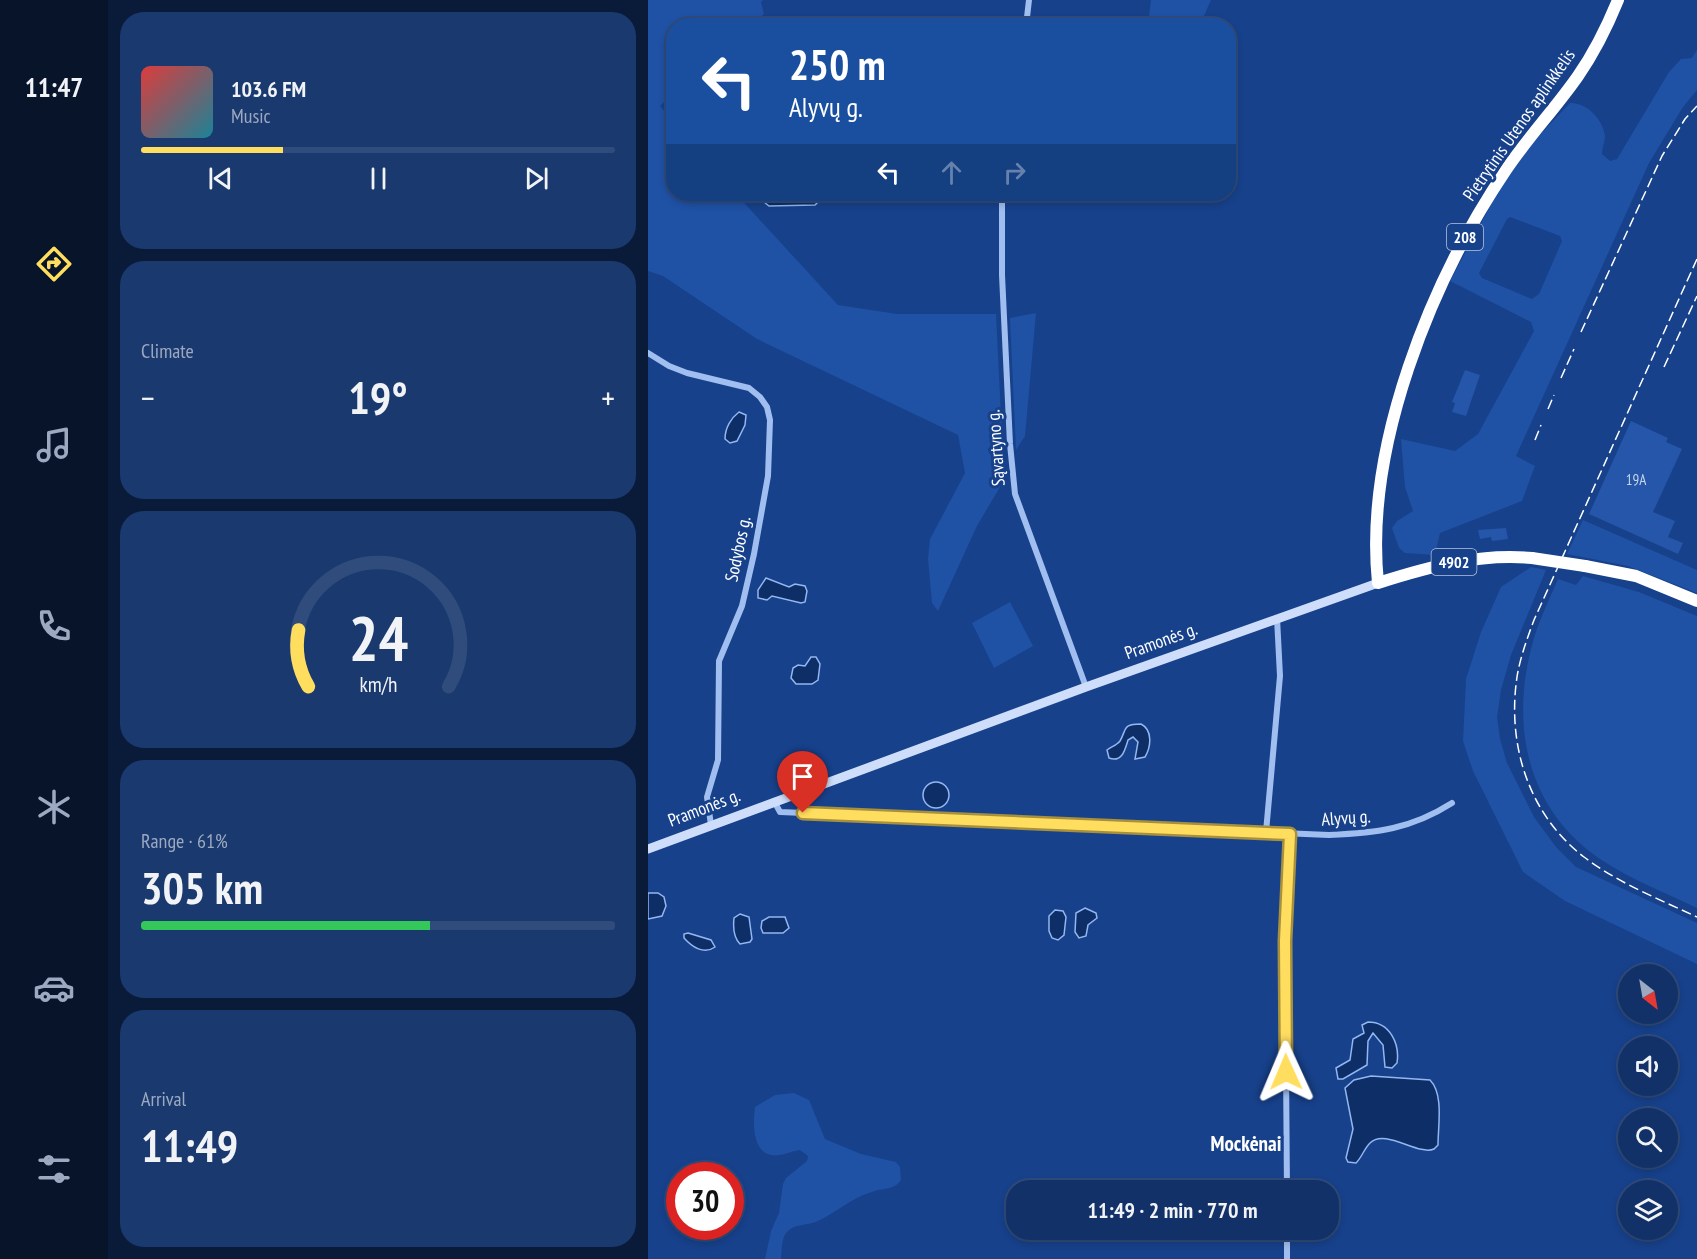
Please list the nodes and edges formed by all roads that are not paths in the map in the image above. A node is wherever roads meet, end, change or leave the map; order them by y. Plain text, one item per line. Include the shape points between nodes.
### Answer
1 (1029, 0) edge
2 (1618, 0) edge
3 (1027, 18) edge
4 (1002, 201) edge
5 (648, 353) edge
6 (1378, 583) junction
7 (1697, 601) edge
8 (1277, 618) junction
9 (1086, 687) junction
10 (774, 801) junction
11 (1452, 803) dead end
12 (711, 825) junction
13 (1266, 832) junction
14 (1290, 834) junction
15 (648, 849) edge
16 (1287, 1180) edge
17 (1287, 1240) edge
18 (1287, 1259) edge

1 - 3 street
2 - 6 highway, Pietrytinis Utenos aplinkkelis / 208 via 1579,75 1522,146 1487,198 1434,299 1407,371 1387,451 1377,538
4 - 9 street, Sąvartyno g. via 1003,298 1015,494
5 - 12 street, Sodybos g. via 687,373 749,388 760,397 770,420 766,484 754,554 742,606 719,661 718,760 706,797
6 - 7 highway, Pramonės g. / 4902, bridge via 1471,559 1533,558 1636,576
6 - 8 main road, Pramonės g. / 4902
8 - 9 main road, Pramonės g. / 4902
8 - 13 street via 1280,676
9 - 10 main road, Pramonės g. / 4902
10 - 12 main road, Pramonės g. / 4902
10 - 13 street, Alyvų g. via 780,812
11 - 14 street, Alyvų g. via 1429,818 1396,828 1359,834
12 - 15 main road, Pramonės g. / 4902
13 - 14 street, Alyvų g.
14 - 16 street via 1285,941
17 - 18 street

